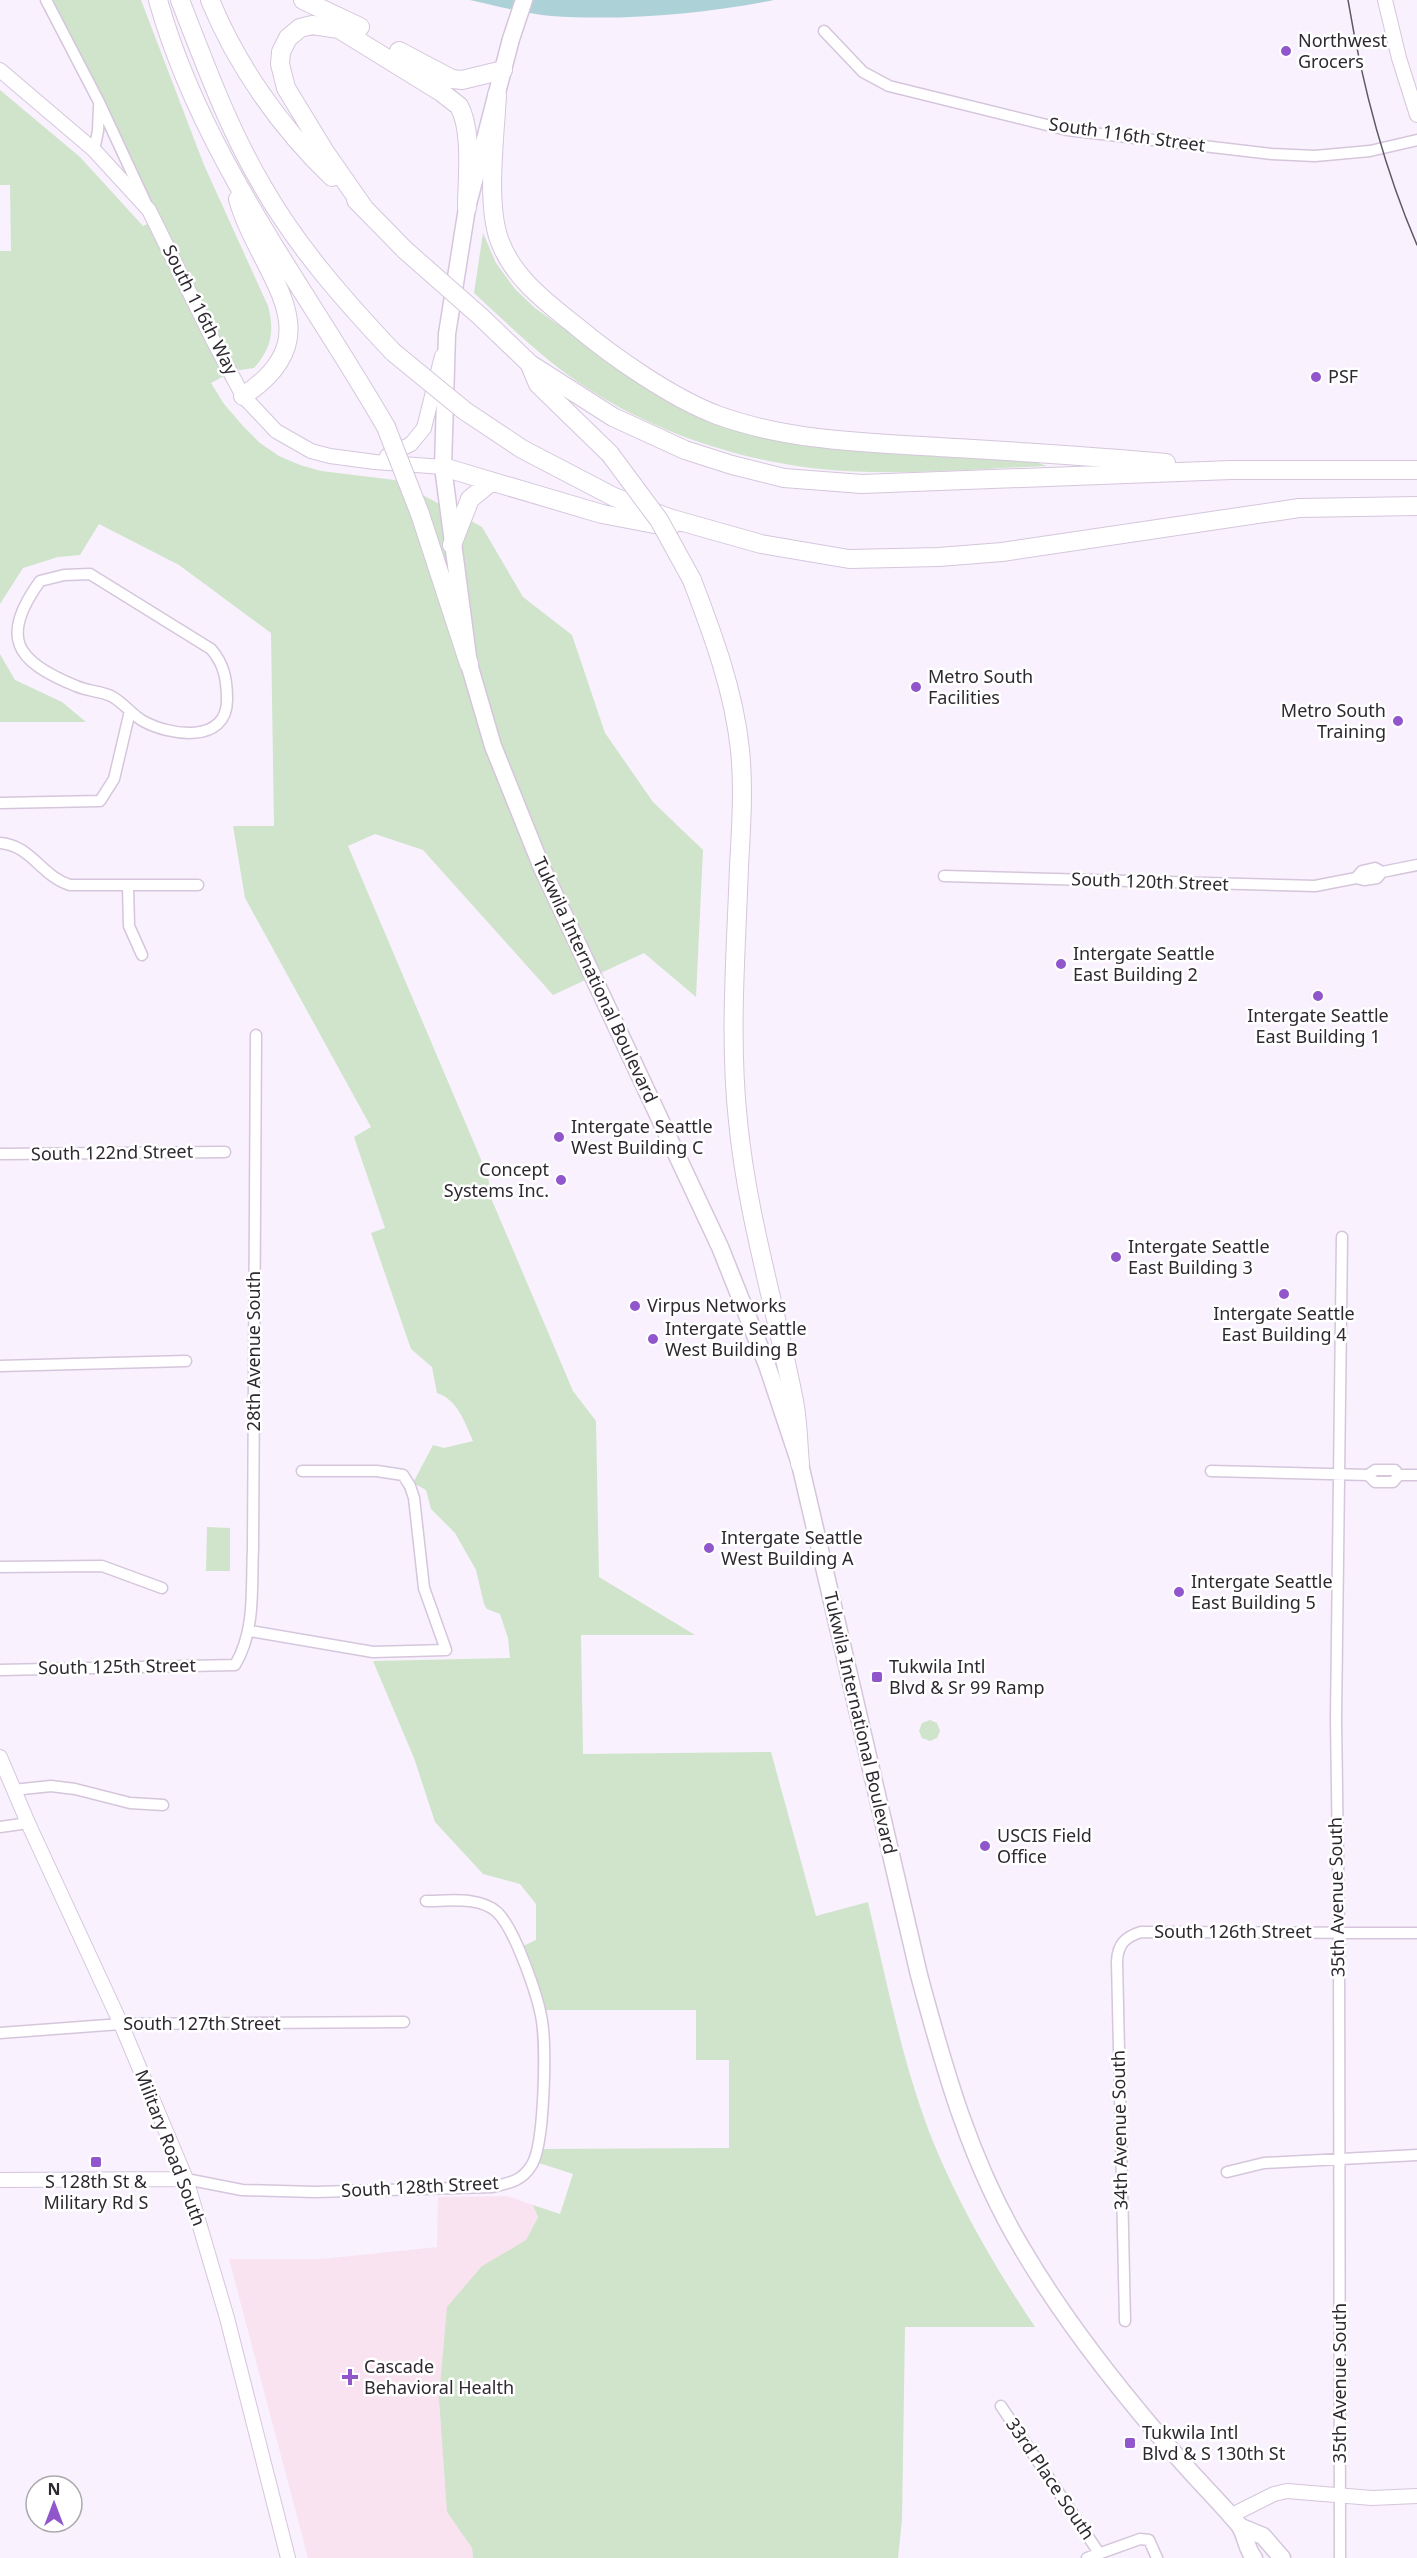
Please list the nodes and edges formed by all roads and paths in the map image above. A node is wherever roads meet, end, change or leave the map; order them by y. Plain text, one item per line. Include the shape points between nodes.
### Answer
1 (46, 0) edge
2 (158, 0) edge
3 (180, 0) edge
4 (210, 0) edge
5 (303, 0) edge
6 (524, 0) edge
7 (1384, 0) edge
8 (824, 32) dead end
9 (0, 70) edge
10 (503, 70) junction
11 (497, 94) junction
12 (99, 102) junction
13 (1417, 115) edge
14 (1417, 140) edge
15 (94, 150) junction
16 (231, 174) junction
17 (364, 208) junction
18 (467, 208) junction
19 (149, 210) junction
20 (447, 334) junction
21 (530, 364) junction
22 (243, 396) junction
23 (375, 462) junction
24 (443, 467) junction
25 (1231, 470) junction
26 (1417, 470) edge
27 (491, 482) junction
28 (1417, 506) edge
29 (761, 544) junction
30 (452, 545) junction
31 (469, 664) junction
32 (130, 711) junction
33 (0, 803) edge
34 (0, 843) edge
35 (1417, 865) edge
36 (944, 876) dead end
37 (198, 885) dead end
38 (128, 886) junction
39 (142, 955) dead end
40 (256, 1035) dead end
41 (225, 1152) dead end
42 (0, 1154) edge
43 (1342, 1237) dead end
44 (186, 1361) dead end
45 (0, 1366) edge
46 (800, 1464) junction
47 (302, 1471) dead end
48 (1211, 1471) dead end
49 (1340, 1474) junction
50 (1417, 1475) edge
51 (0, 1567) edge
52 (162, 1588) dead end
53 (250, 1631) junction
54 (235, 1665) joint
55 (0, 1670) edge
56 (0, 1757) edge
57 (13, 1790) junction
58 (163, 1805) dead end
59 (28, 1823) junction
60 (0, 1827) edge
61 (426, 1901) dead end
62 (1339, 1932) junction
63 (1417, 1933) edge
64 (1123, 1941) joint
65 (404, 2022) dead end
66 (121, 2024) junction
67 (0, 2032) edge
68 (1417, 2155) edge
69 (1338, 2158) junction
70 (1227, 2172) dead end
71 (186, 2179) junction
72 (0, 2180) edge
73 (1125, 2321) dead end
74 (1001, 2406) dead end
75 (1340, 2495) junction
76 (1417, 2496) edge
77 (1235, 2522) junction
78 (1099, 2553) junction
79 (288, 2558) edge
80 (1087, 2558) edge
81 (1157, 2558) edge
82 (1254, 2558) edge
83 (1282, 2558) edge
84 (1340, 2558) edge

1 - 12 street
2 - 16 highway via 194,96
3 - 29 highway, bridge via 229,123 264,189 299,243 393,352 465,411 522,449 614,497 669,518
4 - 17 highway via 253,81 282,123
5 - 10 highway via 452,79
6 - 10 main road, Tukwila International Boulevard
7 - 13 street
8 - 14 street, South 116th Street via 862,72 890,86 1067,130 1315,156 1370,151
9 - 15 street, South 116th Way
10 - 11 main road, Tukwila International Boulevard
11 - 18 main road, Tukwila International Boulevard
11 - 25 highway via 495,225 516,270 540,297 593,341 683,398 717,414 769,429 833,440
12 - 15 street
12 - 19 street
15 - 19 street, South 116th Way
16 - 22 highway via 244,219 285,304 289,332 278,366 263,383
16 - 31 highway, bridge via 386,427 420,514
17 - 18 highway via 286,88 280,52 300,28 325,26 349,34 459,106 466,134
17 - 21 highway, bridge
18 - 20 main road, Tukwila International Boulevard
19 - 22 street, South 116th Way
20 - 23 street via 424,428 411,444
20 - 24 main road, Tukwila International Boulevard
21 - 25 highway via 613,417 685,450 784,478 872,484
21 - 46 highway, bridge via 538,384 610,454 659,520 692,580 717,645 733,706 743,805 734,990 737,1121 747,1189 794,1403
22 - 23 street, South 116th Way via 276,431 293,442 330,456
23 - 24 street, South 116th Way
24 - 27 highway
24 - 30 main road, Tukwila International Boulevard
25 - 26 highway
27 - 29 highway via 602,514
27 - 30 highway via 470,499
28 - 29 highway via 1299,508 1002,552 939,557 849,559
30 - 31 main road, Tukwila International Boulevard
31 - 46 main road, Tukwila International Boulevard via 493,746 542,868 720,1247 767,1365
32 - 32 street via 112,697 76,686 38,667 27,656 16,630 19,615 40,580 90,574 211,649 222,662 225,713 207,731 196,734 159,728
32 - 33 street via 114,779 100,801
34 - 38 street via 26,852 65,884
35 - 36 street, South 120th Street via 1382,872 1367,869 1356,878 1315,886
37 - 38 street
38 - 39 street via 129,926
40 - 53 street, 28th Avenue South
41 - 42 street, South 122nd Street
43 - 49 street, 35th Avenue South
44 - 45 street
46 - 77 main road, Tukwila International Boulevard via 919,1975 965,2133 1023,2250 1064,2312 1140,2413
47 - 53 street via 403,1475 414,1498 424,1588 446,1650 374,1652
48 - 49 street
49 - 50 street via 1395,1470 1399,1475
49 - 62 street, 35th Avenue South via 1336,1719
51 - 52 street via 102,1566
53 - 54 street, 28th Avenue South
54 - 55 street, South 125th Street
56 - 57 street, Military Road South
57 - 58 street via 51,1786 130,1803
57 - 59 street, Military Road South
59 - 60 street
59 - 66 street, Military Road South
61 - 71 street, South 128th Street via 484,1904 497,1912 510,1930 530,1977 542,2022 543,2104 539,2147 524,2176 492,2187 315,2192 242,2190
62 - 63 street, South 126th Street
62 - 64 street, South 126th Street via 1141,1932
62 - 69 street, 35th Avenue South
64 - 73 street, 34th Avenue South via 1117,1960
65 - 66 street, South 127th Street
66 - 67 street, South 127th Street
66 - 71 street, Military Road South
68 - 69 street
69 - 70 street via 1264,2163
69 - 75 street, 35th Avenue South
71 - 72 street, South 128th Street
71 - 79 street, Military Road South via 227,2318
74 - 78 street, 33rd Place South
75 - 76 street
75 - 77 street via 1287,2491 1274,2494
75 - 84 street, 35th Avenue South
77 - 82 main road, Tukwila International Boulevard
77 - 83 main road, Tukwila International Boulevard via 1263,2536
78 - 80 street
78 - 81 street via 1140,2539 1149,2540

